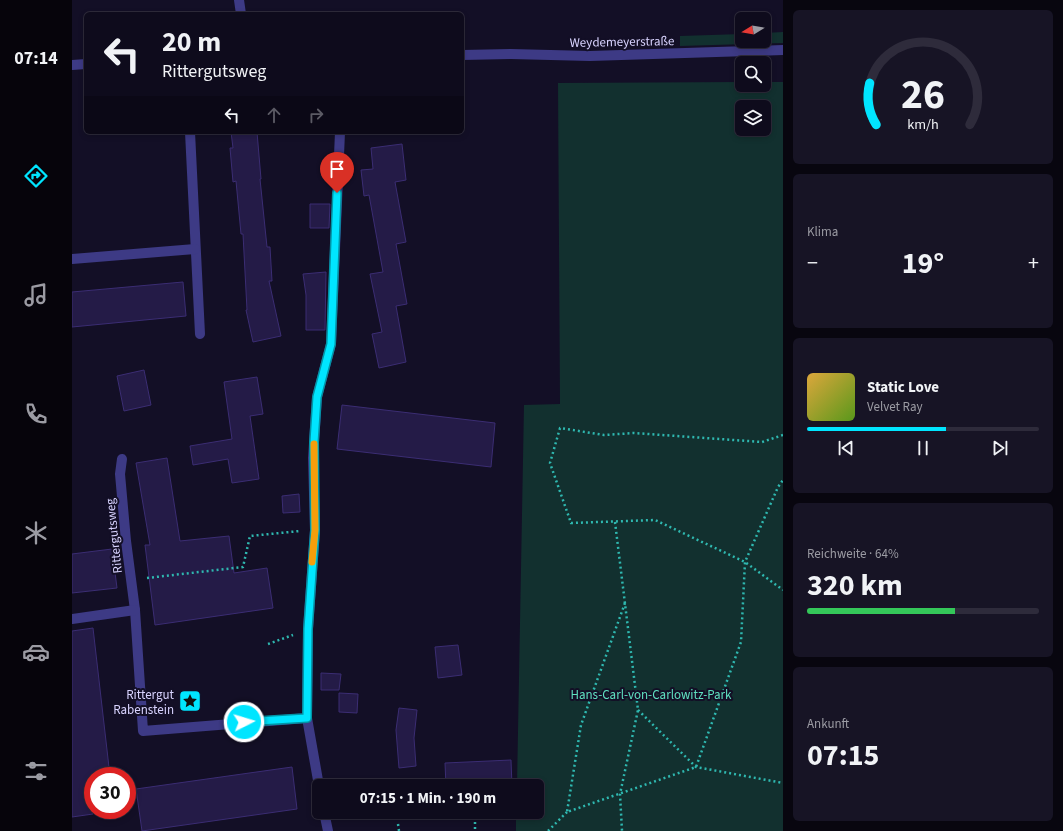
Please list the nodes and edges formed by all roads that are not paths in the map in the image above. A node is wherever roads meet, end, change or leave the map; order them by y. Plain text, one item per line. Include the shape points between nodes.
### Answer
1 (239, 0) edge
2 (241, 12) edge
3 (783, 50) edge
4 (464, 55) edge
5 (84, 64) edge
6 (72, 65) edge
7 (190, 134) edge
8 (340, 134) edge
9 (195, 249) junction
10 (72, 259) edge
11 (200, 334) dead end
12 (122, 459) dead end
13 (135, 610) junction
14 (72, 618) edge
15 (307, 718) junction
16 (318, 779) edge
17 (325, 819) edge
18 (328, 831) edge

1 - 2 street
3 - 4 street, Weydemeyerstraße via 590,56
5 - 6 street
7 - 9 street
8 - 15 street via 331,344 317,397 313,458 315,530 308,629
9 - 10 street
9 - 11 street
12 - 13 street, Rittergutsweg via 120,474
13 - 14 street
13 - 15 street, Rittergutsweg via 143,732
15 - 16 street
17 - 18 street

